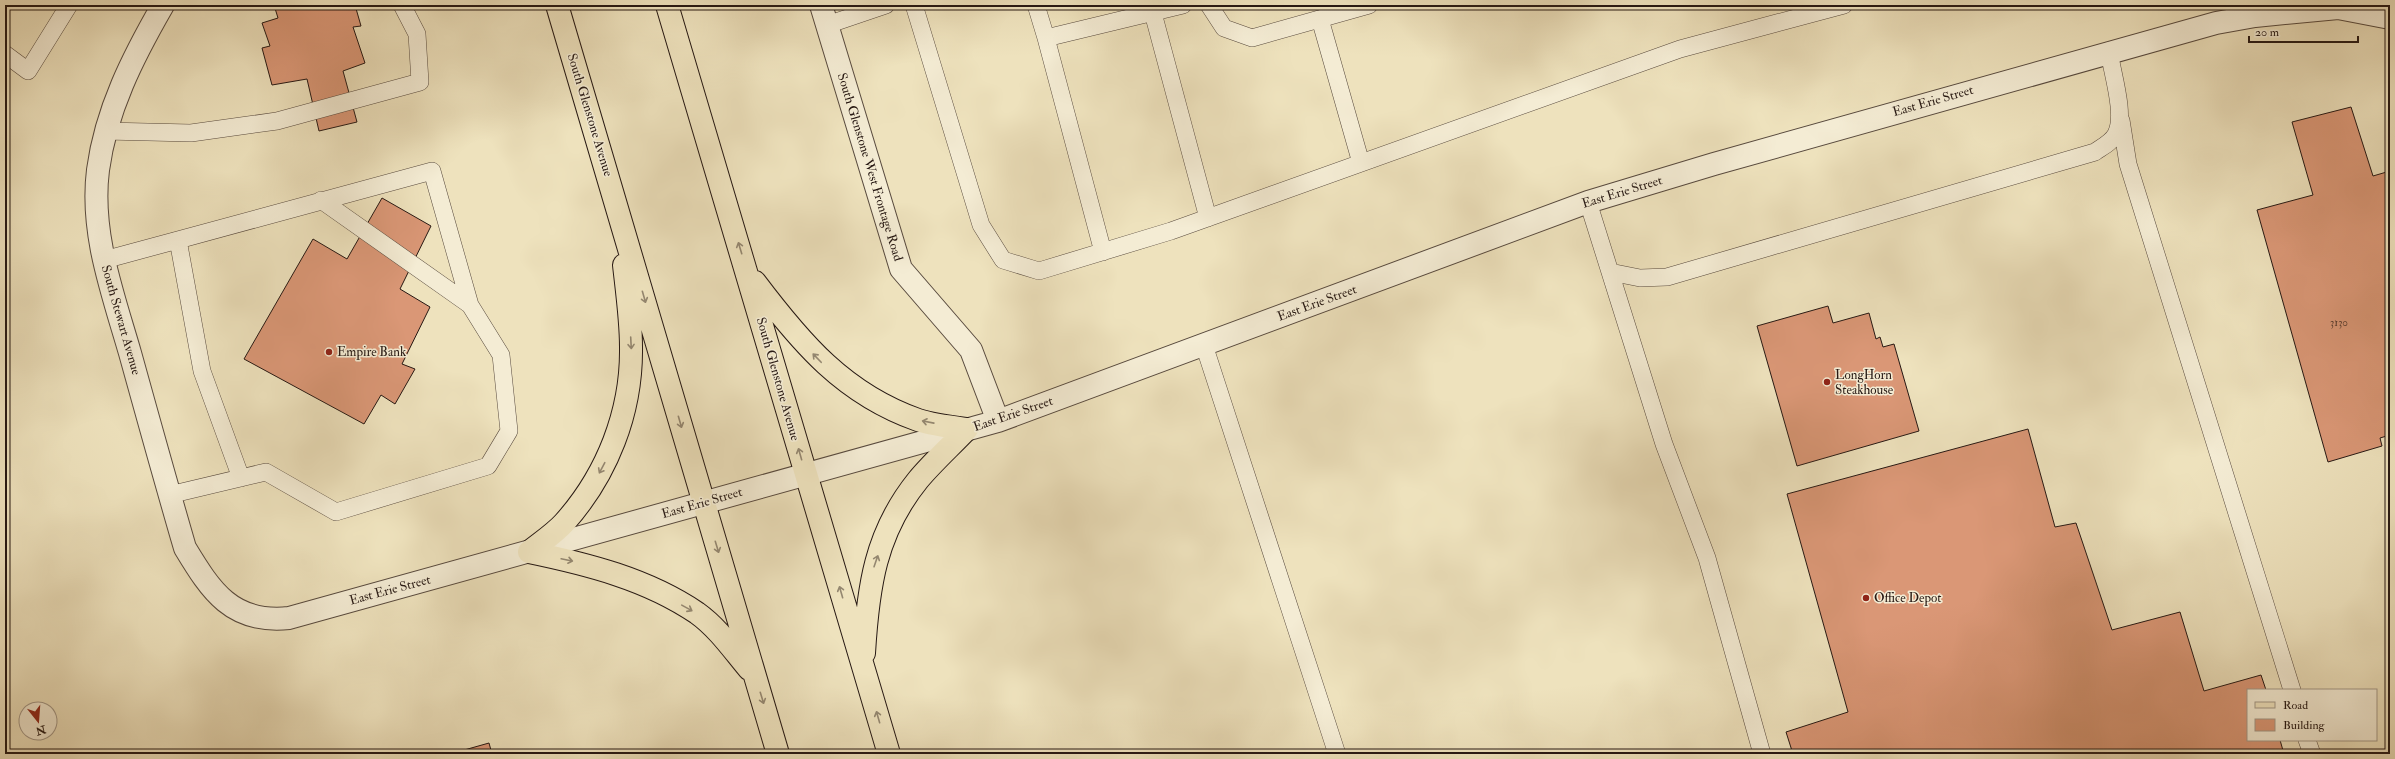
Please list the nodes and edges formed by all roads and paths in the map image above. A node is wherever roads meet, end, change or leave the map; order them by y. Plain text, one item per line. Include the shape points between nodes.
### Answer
1 (69, 5) edge
2 (163, 5) edge
3 (402, 5) edge
4 (557, 5) edge
5 (667, 5) edge
6 (886, 5) edge
7 (914, 5) edge
8 (1036, 5) edge
9 (1183, 5) edge
10 (1210, 5) edge
11 (1369, 5) edge
12 (1844, 5) edge
13 (1153, 12) junction
14 (2381, 12) edge
15 (824, 15) edge
16 (1320, 19) junction
17 (1046, 38) junction
18 (2108, 51) junction
19 (5, 54) edge
20 (2121, 120) junction
21 (105, 131) junction
22 (1361, 163) junction
23 (321, 200) junction
24 (1588, 202) junction
25 (617, 207) junction
26 (1208, 218) junction
27 (178, 240) junction
28 (1103, 252) junction
29 (104, 260) junction
30 (747, 272) junction
31 (1610, 272) junction
32 (470, 306) junction
33 (1204, 345) junction
34 (998, 421) junction
35 (967, 430) junction
36 (806, 475) junction
37 (240, 478) junction
38 (169, 495) junction
39 (704, 503) junction
40 (528, 552) junction
41 (248, 615) joint
42 (864, 668) junction
43 (756, 677) junction
44 (2292, 689) edge
45 (2307, 741) edge
46 (778, 754) edge
47 (889, 754) edge
48 (1337, 754) edge
49 (1762, 754) edge
50 (2312, 754) edge

1 - 19 lane via 28,71
2 - 21 street, South Stewart Avenue via 137,50 121,85
3 - 21 lane via 417,34 420,82 277,122 191,133
4 - 25 main road, South Glenstone Avenue
30 -> 5 main road, South Glenstone Avenue
6 - 15 lane
7 - 28 lane via 981,225 1003,260 1039,271
8 - 17 lane
9 - 13 lane
10 - 16 lane via 1224,28 1252,38
11 - 16 lane
12 - 22 lane via 1680,49
13 - 17 lane
13 - 26 lane
14 - 18 street, East Erie Street via 2338,8 2255,16 2216,23
15 - 34 street, South Glenstone West Frontage Road via 901,269 971,350
16 - 22 lane
17 - 28 lane
18 - 20 lane
18 - 24 street, East Erie Street
20 - 31 lane via 2116,135 2095,152 1667,277 1640,278
20 - 44 lane via 2128,164
21 - 29 street, South Stewart Avenue via 96,198
22 - 26 lane
23 - 27 lane
23 - 32 lane
23 - 32 lane via 432,171
24 - 31 lane
24 - 33 street, East Erie Street
25 -> 39 main road, South Glenstone Avenue
25 -> 40 main road via 632,347 630,386 621,422 604,465 586,497 562,524
26 - 28 lane
27 - 29 lane
27 - 37 lane via 202,371
29 - 38 street, South Stewart Avenue
35 -> 30 main road via 919,420 890,408 855,388 823,364 801,341
36 -> 30 main road, South Glenstone Avenue
31 - 49 lane via 1664,444 1707,558
32 - 37 lane via 501,355 509,432 488,466 336,512 266,472
33 - 34 street, East Erie Street
33 - 48 lane
34 - 35 street, East Erie Street
35 - 36 street, East Erie Street
42 -> 35 main road via 867,606 872,574 884,538 899,507 918,480
36 - 39 street, East Erie Street
42 -> 36 main road, South Glenstone Avenue
37 - 38 lane
38 - 41 street, South Stewart Avenue via 184,548 202,577 223,601
39 - 40 street, East Erie Street
39 -> 43 main road, South Glenstone Avenue
40 - 41 street, East Erie Street via 289,618
40 -> 43 main road via 589,565 658,592 697,614 725,639
47 -> 42 main road, South Glenstone Avenue
43 -> 46 main road, South Glenstone Avenue
45 - 50 lane

